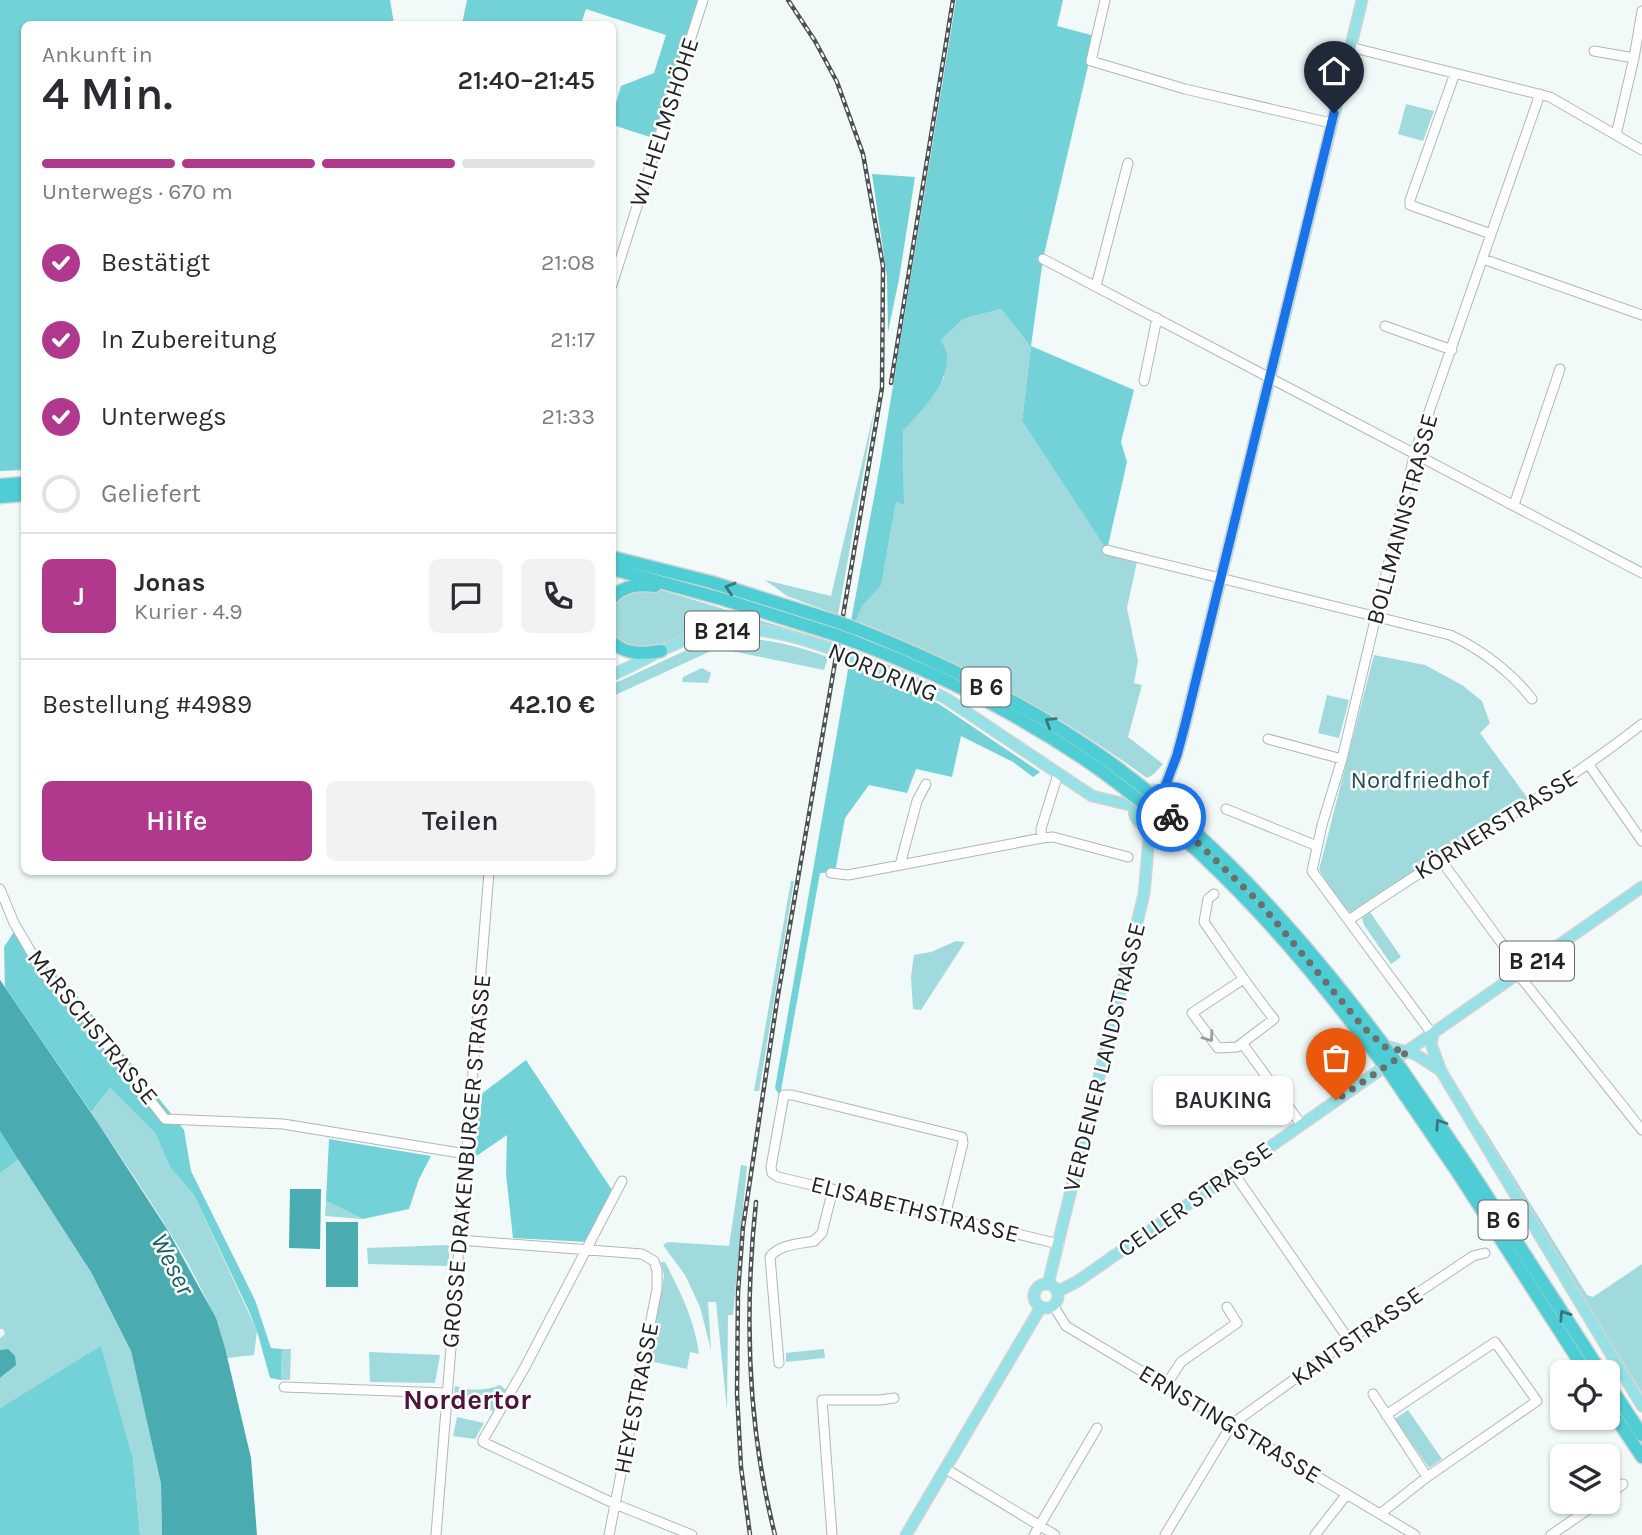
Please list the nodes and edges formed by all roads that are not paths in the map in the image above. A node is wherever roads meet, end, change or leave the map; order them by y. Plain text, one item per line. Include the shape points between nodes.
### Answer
1 (703, 0) edge
2 (1105, 0) edge
3 (1362, 0) edge
4 (1642, 11) edge
5 (1350, 47) junction
6 (1594, 51) dead end
7 (1634, 58) junction
8 (1455, 73) junction
9 (1540, 94) junction
10 (1331, 123) junction
11 (1616, 135) junction
12 (1642, 150) edge
13 (1128, 163) dead end
14 (1491, 234) junction
15 (1043, 259) dead end
16 (1483, 259) junction
17 (616, 272) edge
18 (1096, 286) junction
19 (1642, 315) edge
20 (1157, 318) junction
21 (1385, 326) dead end
22 (1452, 350) junction
23 (1560, 369) dead end
24 (1269, 379) junction
25 (1144, 380) dead end
26 (1415, 452) junction
27 (21, 483) edge
28 (0, 485) edge
29 (21, 495) edge
30 (0, 497) edge
31 (1514, 505) junction
32 (1107, 550) dead end
33 (616, 558) edge
34 (616, 570) edge
35 (1642, 573) edge
36 (1221, 577) junction
37 (697, 592) junction
38 (616, 595) edge
39 (1375, 617) junction
40 (834, 628) junction
41 (616, 645) edge
42 (661, 652) junction
43 (616, 673) edge
44 (1532, 699) dead end
45 (1642, 724) edge
46 (1268, 739) dead end
47 (1342, 759) junction
48 (1590, 765) junction
49 (1058, 774) junction
50 (926, 784) dead end
51 (1163, 792) junction
52 (1134, 806) junction
53 (1226, 809) dead end
54 (1171, 817) junction
55 (1150, 827) junction
56 (1042, 838) junction
57 (1642, 841) edge
58 (1317, 846) junction
59 (1128, 857) dead end
60 (1440, 859) junction
61 (900, 864) junction
62 (831, 873) dead end
63 (489, 875) edge
64 (1642, 888) edge
65 (0, 889) edge
66 (1214, 894) dead end
67 (1349, 920) junction
68 (1520, 972) junction
69 (1242, 979) junction
70 (1433, 1035) junction
71 (1242, 1043) junction
72 (1407, 1052) junction
73 (1441, 1071) junction
74 (1397, 1073) junction
75 (1301, 1124) junction
76 (1642, 1130) edge
77 (466, 1154) junction
78 (1233, 1172) junction
79 (622, 1181) dead end
80 (833, 1189) junction
81 (945, 1216) junction
82 (459, 1240) junction
83 (1059, 1244) junction
84 (584, 1250) junction
85 (1485, 1253) dead end
86 (1053, 1288) junction
87 (1053, 1305) junction
88 (1041, 1307) junction
89 (1227, 1307) dead end
90 (1349, 1340) junction
91 (1578, 1360) edge
92 (1593, 1360) edge
93 (779, 1363) dead end
94 (1166, 1385) junction
95 (284, 1387) dead end
96 (446, 1393) junction
97 (1373, 1394) dead end
98 (894, 1398) dead end
99 (1620, 1401) edge
100 (1642, 1406) edge
101 (1386, 1415) junction
102 (1232, 1424) junction
103 (1620, 1424) edge
104 (1097, 1428) dead end
105 (1642, 1435) edge
106 (1642, 1457) edge
107 (946, 1469) junction
108 (1427, 1477) junction
109 (1623, 1484) dead end
110 (1620, 1486) edge
111 (1347, 1494) junction
112 (615, 1504) junction
113 (1380, 1514) junction
114 (1585, 1514) edge
115 (1040, 1526) junction
116 (1564, 1532) edge
117 (436, 1535) edge
118 (609, 1535) edge
119 (692, 1535) edge
120 (832, 1535) edge
121 (906, 1535) edge
122 (1034, 1535) edge
123 (1055, 1535) edge
124 (1165, 1535) edge
125 (1315, 1535) edge
126 (1415, 1535) edge
127 (1551, 1535) edge

1 - 17 street, WILHELMSHÖHE
2 - 10 street via 1091,61 1185,89
3 - 5 main road
4 - 7 street
5 - 8 street
5 - 10 main road
6 - 7 street
7 - 11 street
8 - 9 street
8 - 14 street via 1410,205
9 - 11 street
9 - 14 street, BOLLMANNSTRASSE
10 - 24 main road
11 - 12 street
13 - 18 street
14 - 16 street, BOLLMANNSTRASSE
15 - 18 street
16 - 19 street
16 - 22 street, BOLLMANNSTRASSE
18 - 20 street
20 - 24 street
20 - 25 street
21 - 22 street
22 - 26 street, BOLLMANNSTRASSE
23 - 31 street
24 - 26 street
24 - 36 main road
26 - 31 street
26 - 39 street, BOLLMANNSTRASSE
27 - 28 highway
29 - 30 highway
31 - 35 street
32 - 36 street
40 -> 33 highway, B 6 via 711,582
34 - 37 highway, B 6
36 - 39 street
36 - 51 main road via 1177,755
37 - 38 highway, B 6 via 638,585
37 - 40 highway, B 6
39 - 44 street via 1463,641 1519,682
39 - 47 street, BOLLMANNSTRASSE
40 - 74 highway, B 6, bridge via 934,661 981,684 1042,717 1104,765 1253,904
41 - 42 highway via 633,653
42 - 43 main road, NORDRING / B 214
42 - 49 main road, NORDRING / B 214, bridge via 699,635 742,629 779,632 910,680 947,699
45 - 48 street, KÖRNERSTRASSE
46 - 47 street
47 - 58 street, BOLLMANNSTRASSE
48 - 57 street
48 - 60 street, KÖRNERSTRASSE
49 - 52 main road, NORDRING / B 214 via 1092,796
49 - 56 street
50 - 61 street
51 - 52 main road via 1144,792
51 - 54 main road via 1171,801
52 - 55 main road via 1140,822
53 - 58 street
54 - 55 main road via 1161,826
54 - 72 main road via 1260,903 1364,1028 1385,1047
55 - 83 main road, VERDENER LANDSTRASSE via 1143,894
56 - 59 street via 1054,837
56 - 61 street
58 - 67 street, BOLLMANNSTRASSE via 1312,871
60 - 67 street, KÖRNERSTRASSE
60 - 68 street
61 - 62 street via 848,875
63 - 77 street, GROSSE DRAKENBURGER STRASSE
64 - 68 main road, CELLER STRASSE / B 214
65 - 77 street, MARSCHSTRASSE via 44,974 68,995 166,1119 283,1124
66 - 69 street via 1208,899 1204,922
67 - 70 street
68 - 70 main road, CELLER STRASSE / B 214
68 - 76 street
69 - 71 street via 1274,1020
69 -> 71 street via 1192,1013 1218,1048
70 - 72 main road, CELLER STRASSE / B 214
70 - 73 main road via 1431,1044
71 - 75 street
72 - 73 main road via 1425,1058
72 - 75 main road, CELLER STRASSE
73 - 100 main road
74 - 91 highway, B 6
92 -> 74 highway, B 6 via 1467,1165
75 - 78 main road, CELLER STRASSE
77 - 82 street, GROSSE DRAKENBURGER STRASSE
78 - 86 main road, CELLER STRASSE via 1079,1281
78 - 90 street
79 - 84 street
80 - 81 street, ELISABETHSTRASSE
80 - 81 street, ELISABETHSTRASSE via 772,1173 784,1095 962,1137
80 - 93 street via 818,1238 781,1248 770,1257
81 - 83 street, ELISABETHSTRASSE
82 - 84 street
82 - 96 street, GROSSE DRAKENBURGER STRASSE
83 - 86 main road, VERDENER LANDSTRASSE
84 - 112 street, HEYESTRASSE via 642,1254 654,1261 657,1270
84 - 112 street via 483,1443
85 - 90 street, KANTSTRASSE via 1473,1256
86 - 87 main road via 1058,1299
86 - 88 main road via 1042,1284 1035,1291
87 - 88 main road
87 - 94 street, ERNSTINGSTRASSE via 1066,1326
88 - 107 main road
89 - 94 street via 1237,1323 1181,1362
90 - 102 street, KANTSTRASSE
94 - 102 street, ERNSTINGSTRASSE
95 - 96 street
96 - 117 street, GROSSE DRAKENBURGER STRASSE
97 - 101 street
98 - 120 street via 822,1399
99 - 105 highway
101 - 108 street
101 - 108 street via 1495,1342 1538,1401
102 - 111 street, ERNSTINGSTRASSE
102 - 124 street
103 - 106 highway
104 - 115 street
107 - 115 street
107 - 121 main road
108 - 113 street
109 - 110 street
111 - 113 street, ERNSTINGSTRASSE
111 - 125 street
112 - 118 street, HEYESTRASSE
112 - 119 street
113 - 126 street, ERNSTINGSTRASSE
114 - 116 street
115 - 122 street
115 - 123 street
116 - 127 street

